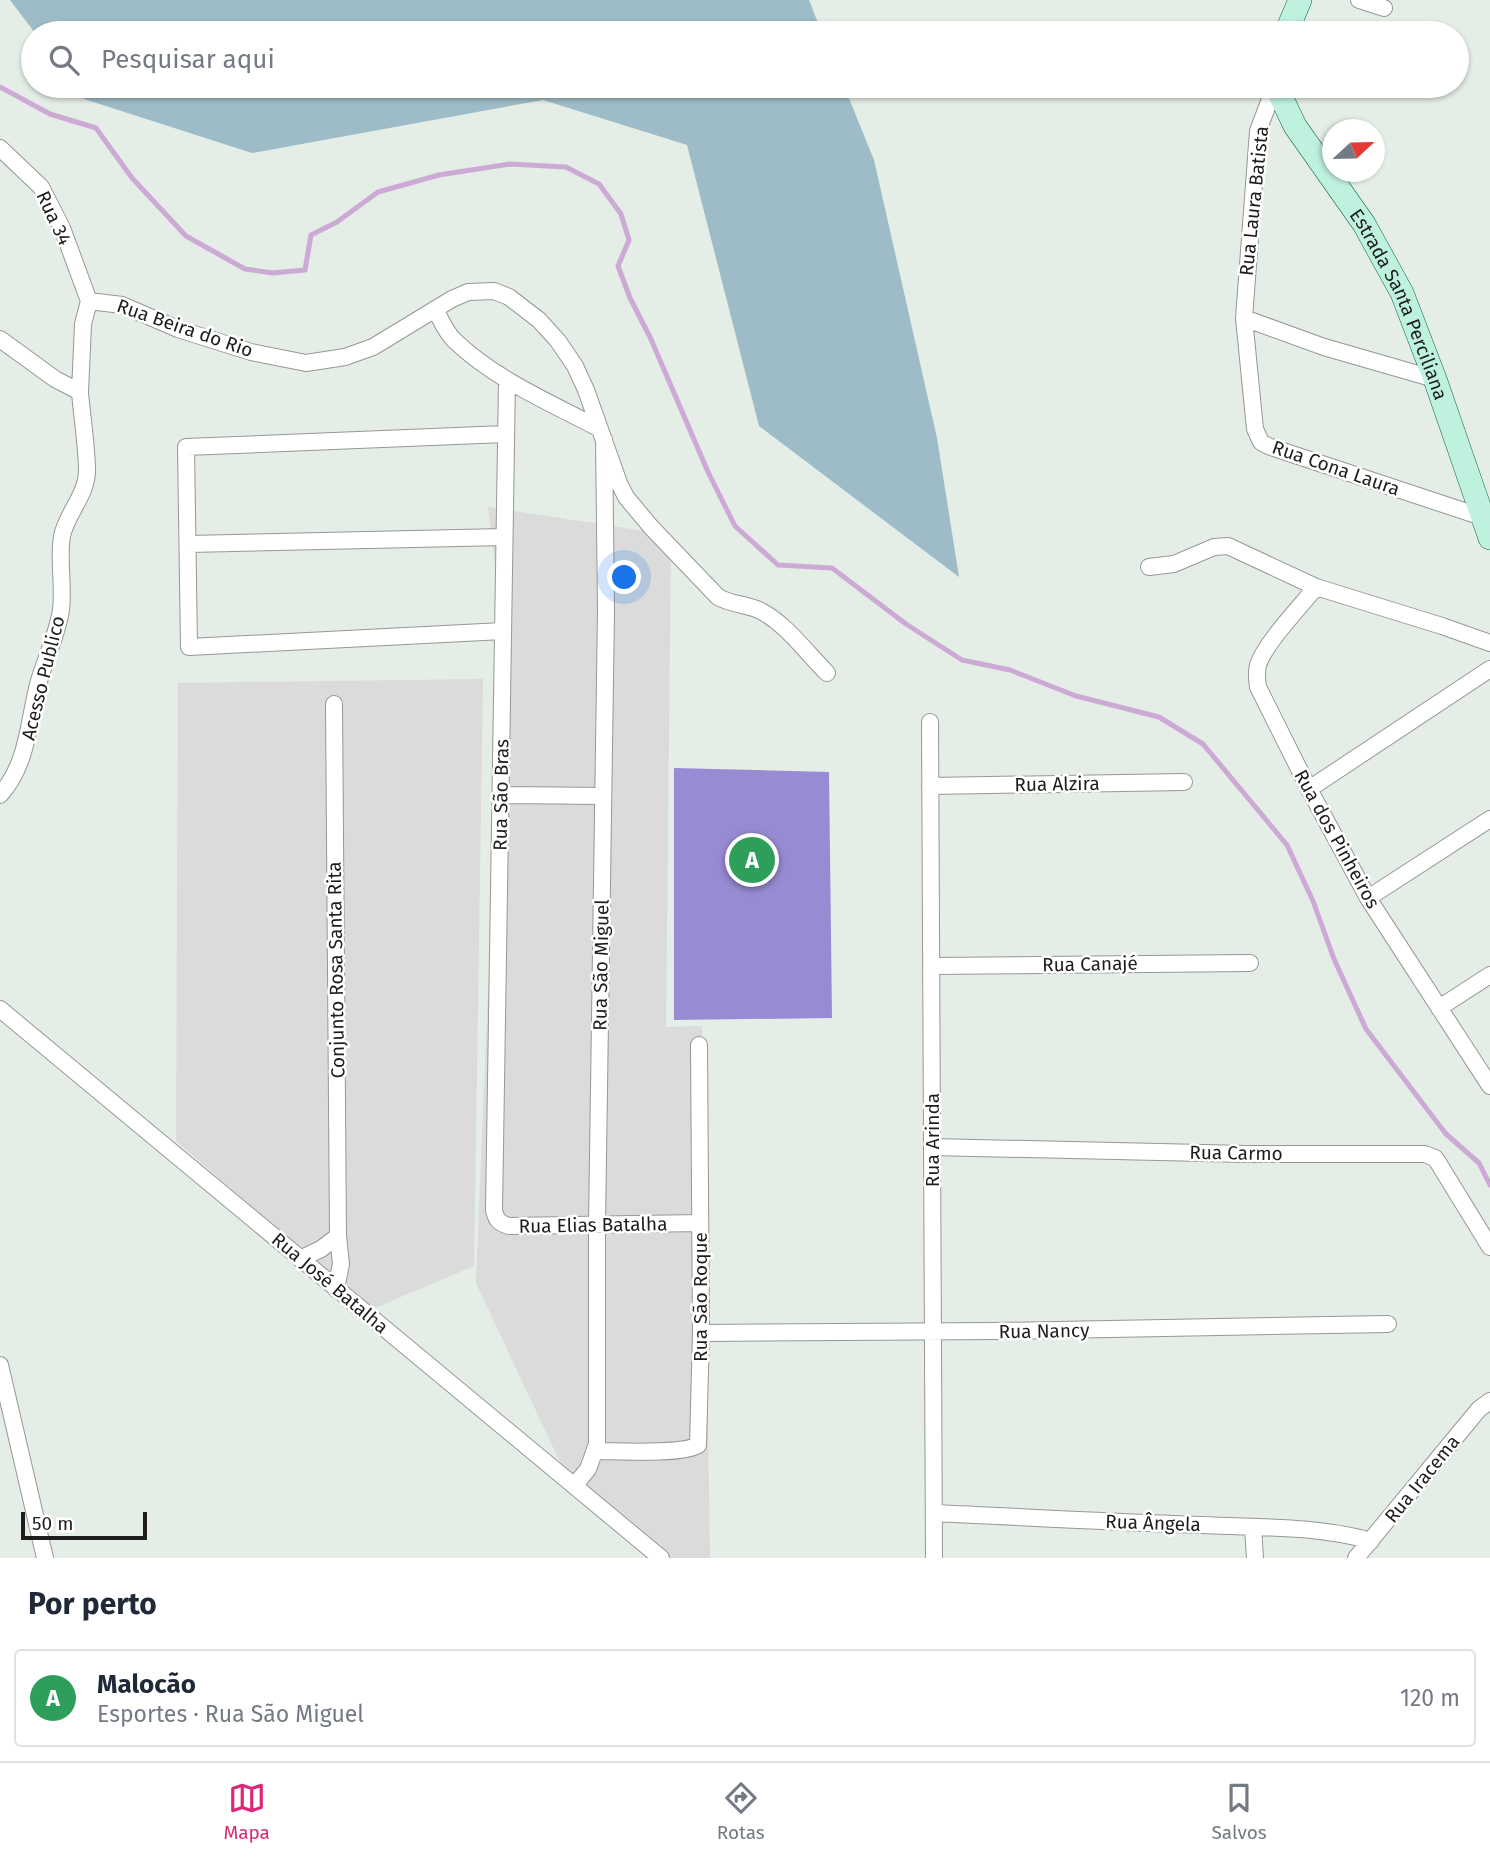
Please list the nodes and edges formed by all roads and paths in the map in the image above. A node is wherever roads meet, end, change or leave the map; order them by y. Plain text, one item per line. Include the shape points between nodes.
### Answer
1 (1300, 0) edge
2 (1359, 0) edge
3 (1384, 8) dead end
4 (1291, 21) edge
5 (1270, 98) edge
6 (1281, 98) edge
7 (0, 148) edge
8 (89, 301) junction
9 (435, 309) junction
10 (1244, 318) junction
11 (0, 339) edge
12 (1435, 379) junction
13 (507, 380) junction
14 (80, 392) junction
15 (505, 434) junction
16 (602, 434) junction
17 (1486, 527) edge
18 (504, 537) junction
19 (189, 544) junction
20 (1149, 567) dead end
21 (1316, 587) junction
22 (503, 631) junction
23 (1490, 643) edge
24 (1490, 669) edge
25 (827, 673) dead end
26 (334, 704) dead end
27 (930, 722) dead end
28 (1184, 782) dead end
29 (930, 786) junction
30 (1309, 789) junction
31 (0, 795) edge
32 (502, 795) junction
33 (603, 796) junction
34 (1490, 819) edge
35 (1368, 898) junction
36 (1250, 963) dead end
37 (931, 966) junction
38 (1490, 975) edge
39 (1439, 1008) junction
40 (0, 1009) edge
41 (699, 1045) dead end
42 (1490, 1086) edge
43 (932, 1147) junction
44 (494, 1210) joint
45 (700, 1223) junction
46 (597, 1225) junction
47 (338, 1236) junction
48 (1490, 1247) edge
49 (300, 1259) junction
50 (337, 1289) junction
51 (1388, 1324) dead end
52 (933, 1332) junction
53 (701, 1333) junction
54 (0, 1365) edge
55 (1490, 1401) edge
56 (595, 1451) junction
57 (575, 1485) junction
58 (934, 1513) junction
59 (1253, 1528) junction
60 (1371, 1541) junction
61 (45, 1558) edge
62 (661, 1558) edge
63 (934, 1558) edge
64 (1255, 1558) edge
65 (1356, 1558) edge

1 - 4 street
2 - 3 street
5 - 10 street, Rua Laura Batista via 1258,131
6 - 12 street, Estrada Santa Perciliana via 1385,259
7 - 8 street, Rua 34 via 41,187
8 - 9 street, Rua Beira do Rio via 130,307 178,329 306,363 373,347
8 - 14 street, Acesso Publico via 83,324
9 - 13 street via 456,342
9 - 16 street, Rua Beira do Rio via 468,292 494,291 539,320 580,378
10 - 12 street via 1324,348
10 - 17 street, Rua Cona Laura via 1255,429 1261,442
11 - 14 street
12 - 17 street, Estrada Santa Perciliana
13 - 15 street, Rua São Bras
13 - 16 street
14 - 31 street, Acesso Publico via 87,471 62,539 58,626 35,695 25,750
15 - 18 street, Rua São Bras
15 - 19 street via 186,447
16 - 25 street, Rua Beira do Rio via 626,497 693,572 727,602 768,616
16 - 33 street, Rua São Miguel via 606,610
18 - 19 street
18 - 22 street, Rua São Bras
19 - 22 street via 189,647
20 - 21 street via 1174,564 1228,546
21 - 23 street
21 - 30 street, Rua dos Pinheiros via 1266,650 1256,675 1266,707
22 - 32 street, Rua São Bras
24 - 30 street
26 - 47 street, Conjunto Rosa Santa Rita
27 - 29 street, Rua Arinda
28 - 29 street, Rua Alzira
29 - 37 street, Rua Arinda
30 - 35 street, Rua dos Pinheiros
32 - 33 street
32 - 44 street, Rua São Bras
33 - 46 street, Rua São Miguel
34 - 35 street
35 - 39 street, Rua dos Pinheiros
36 - 37 street, Rua Canajé
37 - 43 street, Rua Arinda
38 - 39 street
39 - 42 street, Rua dos Pinheiros
40 - 49 street, Rua José Batalha
41 - 45 street, Rua São Roque
43 - 48 street, Rua Carmo via 1425,1154 1435,1158
43 - 52 street, Rua Arinda
44 - 46 street, Rua Elias Batalha via 496,1219 509,1226
45 - 46 street, Rua Elias Batalha
45 - 53 street, Rua São Roque
46 - 56 street, Rua São Miguel
47 - 49 street
47 - 50 street, Conjunto Rosa Santa Rita via 341,1264
49 - 50 street, Rua José Batalha
50 - 57 street, Rua José Batalha
51 - 52 street, Rua Nancy
52 - 53 street, Rua Nancy
52 - 58 street, Rua Arinda
53 - 56 street, Rua São Roque via 698,1445 675,1451
54 - 61 street
55 - 60 street, Rua Iracema
56 - 57 street, Rua São Miguel
57 - 62 street, Rua José Batalha
58 - 59 street, Rua Ângela
58 - 63 street, Rua Arinda
59 - 60 street, Rua Ângela via 1321,1529
59 - 64 street
60 - 65 street, Rua Iracema

